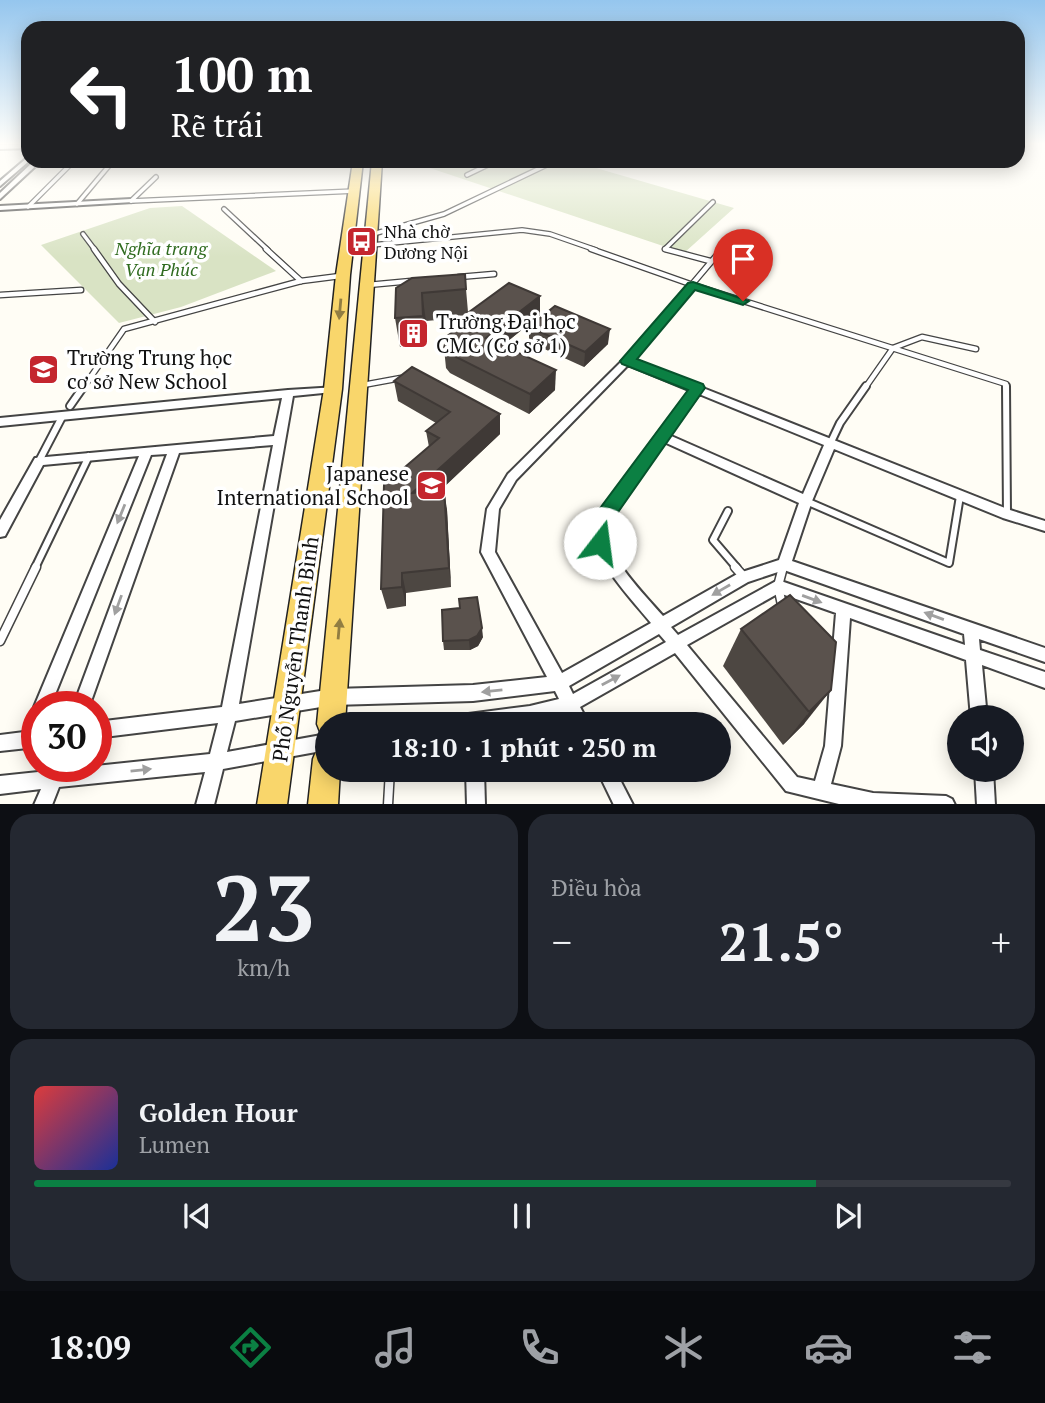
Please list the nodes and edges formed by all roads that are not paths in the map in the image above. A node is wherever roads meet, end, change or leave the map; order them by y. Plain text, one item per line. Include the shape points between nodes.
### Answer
1 (15, 183) edge
2 (52, 183) edge
3 (95, 183) edge
4 (150, 183) edge
5 (356, 183) edge
6 (376, 183) edge
7 (514, 183) edge
8 (355, 191) junction
9 (0, 197) edge
10 (131, 201) junction
11 (713, 202) dead end
12 (77, 204) junction
13 (28, 207) junction
14 (0, 208) edge
15 (224, 209) dead end
16 (83, 234) dead end
17 (737, 234) dead end
18 (373, 239) junction
19 (710, 261) junction
20 (494, 274) dead end
21 (343, 275) junction
22 (455, 278) edge
23 (301, 281) junction
24 (416, 281) edge
25 (368, 285) junction
26 (693, 285) junction
27 (81, 290) dead end
28 (0, 295) edge
29 (155, 322) junction
30 (893, 348) junction
31 (976, 349) dead end
32 (627, 361) junction
33 (404, 377) edge
34 (359, 386) junction
35 (698, 388) junction
36 (333, 389) junction
37 (288, 393) junction
38 (70, 406) dead end
39 (62, 417) junction
40 (0, 422) edge
41 (663, 436) junction
42 (279, 440) junction
43 (831, 442) junction
44 (174, 449) junction
45 (147, 451) junction
46 (89, 456) junction
47 (39, 461) junction
48 (961, 495) junction
49 (806, 501) junction
50 (728, 511) dead end
51 (1007, 514) junction
52 (1045, 526) edge
53 (0, 532) edge
54 (785, 564) junction
55 (744, 577) junction
56 (778, 586) junction
57 (843, 610) junction
58 (788, 615) edge
59 (660, 625) junction
60 (971, 629) junction
61 (0, 641) edge
62 (676, 646) junction
63 (974, 655) junction
64 (1045, 655) edge
65 (1045, 680) edge
66 (560, 683) junction
67 (49, 691) edge
68 (87, 691) edge
69 (333, 697) junction
70 (287, 704) junction
71 (570, 704) junction
72 (978, 705) edge
73 (332, 712) edge
74 (538, 712) edge
75 (575, 712) edge
76 (229, 714) junction
77 (112, 728) edge
78 (21, 741) edge
79 (0, 743) edge
80 (315, 744) edge
81 (282, 751) junction
82 (217, 762) junction
83 (112, 773) edge
84 (38, 782) edge
85 (53, 782) edge
86 (325, 782) edge
87 (389, 782) edge
88 (475, 782) edge
89 (612, 782) edge
90 (985, 782) edge
91 (2, 789) edge
92 (821, 790) junction
93 (43, 804) edge
94 (205, 804) edge
95 (272, 804) edge
96 (323, 804) edge
97 (388, 804) edge
98 (476, 804) edge
99 (624, 804) edge
100 (946, 804) edge
101 (986, 804) edge

1 - 9 street
2 - 13 lane
3 - 12 lane
4 - 10 lane
5 - 8 main road, Phố Nguyễn Thanh Bình
6 - 18 main road, Phố Nguyễn Thanh Bình
7 - 18 lane
8 - 10 lane
8 - 21 main road, Phố Nguyễn Thanh Bình
10 - 12 street
11 - 19 lane via 665,249
12 - 13 street
13 - 14 street
15 - 23 lane
16 - 29 lane via 119,284
17 - 19 lane
18 - 25 main road, Phố Nguyễn Thanh Bình
18 - 26 lane via 522,230 550,233
19 - 26 lane
20 - 22 lane
21 - 23 lane
21 -> 36 main road, Phố Nguyễn Thanh Bình
23 - 29 lane
24 - 25 lane
25 - 34 main road, Phố Nguyễn Thanh Bình
26 - 30 lane
26 - 32 lane
27 - 28 lane
29 - 38 lane via 124,329
30 - 31 lane via 922,337
30 - 43 lane
30 - 51 lane via 1006,384
32 - 35 street
32 - 66 street via 512,477 492,509 488,552
33 - 34 lane
69 -> 34 main road, Phố Nguyễn Thanh Bình
35 - 41 street
35 - 43 street
36 - 37 street
36 - 70 main road, Phố Nguyễn Thanh Bình
37 - 39 street
37 - 42 street
39 - 40 street
39 - 47 lane
41 - 49 street
41 - 59 street via 597,529 600,543 621,576
42 - 44 street
42 - 76 street
43 - 48 street
43 - 49 street
44 - 45 street
44 -> 68 street
45 - 46 street
45 -> 67 street
46 - 47 street
46 - 61 lane
47 - 53 street
48 - 49 lane via 950,563
48 - 51 street
49 - 54 street
50 - 55 lane via 713,541
51 - 52 street
54 - 55 street
54 - 56 lane
60 -> 54 street
55 -> 59 street
56 -> 57 street
56 - 58 lane
56 - 62 street
57 - 63 street
57 - 92 street via 835,656 833,746
59 - 62 street
59 - 66 street
60 - 63 street
60 - 64 street
71 -> 62 street
62 - 92 street via 792,785
63 - 65 street
63 - 72 street
66 -> 69 street via 473,693
66 - 71 street
69 - 70 street
69 - 73 main road, Phố Nguyễn Thanh Bình
70 - 76 street
70 - 81 main road, Phố Nguyễn Thanh Bình
71 - 74 street
71 - 75 street
76 - 77 street
76 - 82 street
78 - 79 street
80 - 81 street
81 - 82 street
81 - 95 main road, Phố Nguyễn Thanh Bình
83 -> 82 street
82 - 94 street
84 - 91 street
85 - 93 street
86 - 96 main road
87 - 97 lane
88 - 98 street
89 - 99 street
90 - 101 street
92 - 100 street via 873,802

